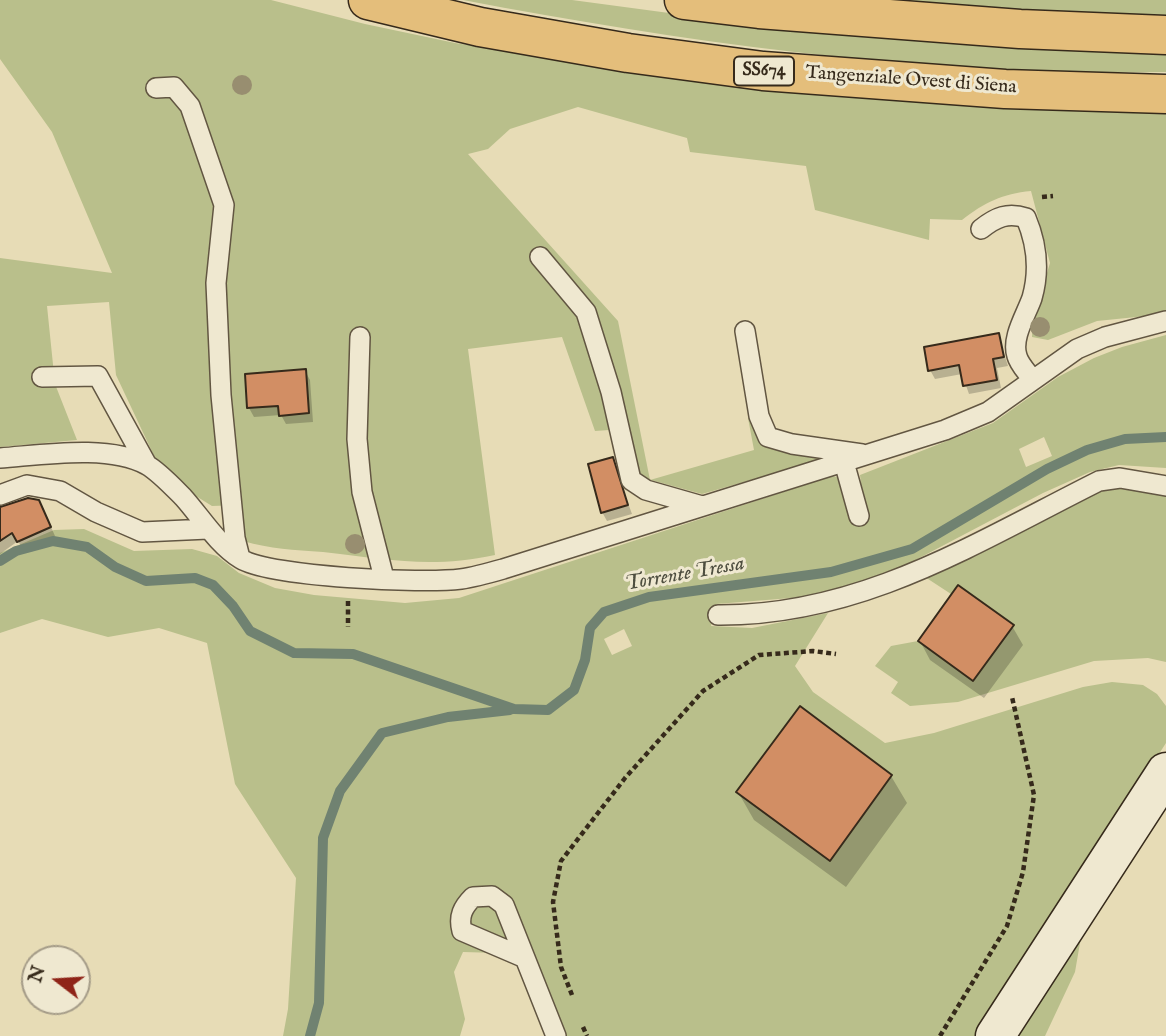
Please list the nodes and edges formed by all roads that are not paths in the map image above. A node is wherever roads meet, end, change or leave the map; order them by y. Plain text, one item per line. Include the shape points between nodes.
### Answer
1 (368, 0) edge
2 (684, 0) edge
3 (1166, 35) edge
4 (156, 88) dead end
5 (1166, 94) edge
6 (981, 229) dead end
7 (540, 257) dead end
8 (1166, 321) edge
9 (745, 331) dead end
10 (360, 337) dead end
11 (42, 377) dead end
12 (1032, 379) junction
13 (866, 455) junction
14 (0, 458) edge
15 (844, 462) junction
16 (147, 465) junction
17 (1166, 486) edge
18 (0, 495) edge
19 (703, 506) junction
20 (859, 516) dead end
21 (208, 528) junction
22 (241, 559) junction
23 (384, 578) junction
24 (718, 615) dead end
25 (1166, 772) edge
26 (525, 958) dead end
27 (556, 1036) edge
28 (995, 1036) edge

1 - 5 highway, Tangenziale Ovest di Siena / SS674 via 480,27 763,71 1005,89
2 - 3 highway via 1020,29
4 - 22 lane via 174,88 190,106 224,205 216,283 221,395
6 - 12 lane via 1012,213 1026,218 1035,241 1034,285 1015,346 1017,358
7 - 19 lane via 586,312 631,480 646,490
8 - 12 lane via 1077,349
9 - 13 lane via 759,416 768,437
10 - 23 lane via 357,439 362,492
11 - 16 lane via 98,376
12 - 13 lane via 988,412
13 - 15 lane
14 - 16 lane via 109,454
15 - 19 lane
15 - 20 lane
16 - 21 lane via 183,497
17 - 24 lane via 1142,480 1099,481 922,570 847,599 760,616
18 - 21 lane via 27,485 60,491 142,531
19 - 23 lane via 463,579
21 - 22 lane
22 - 23 lane via 273,570
25 - 28 street
26 - 27 lane

